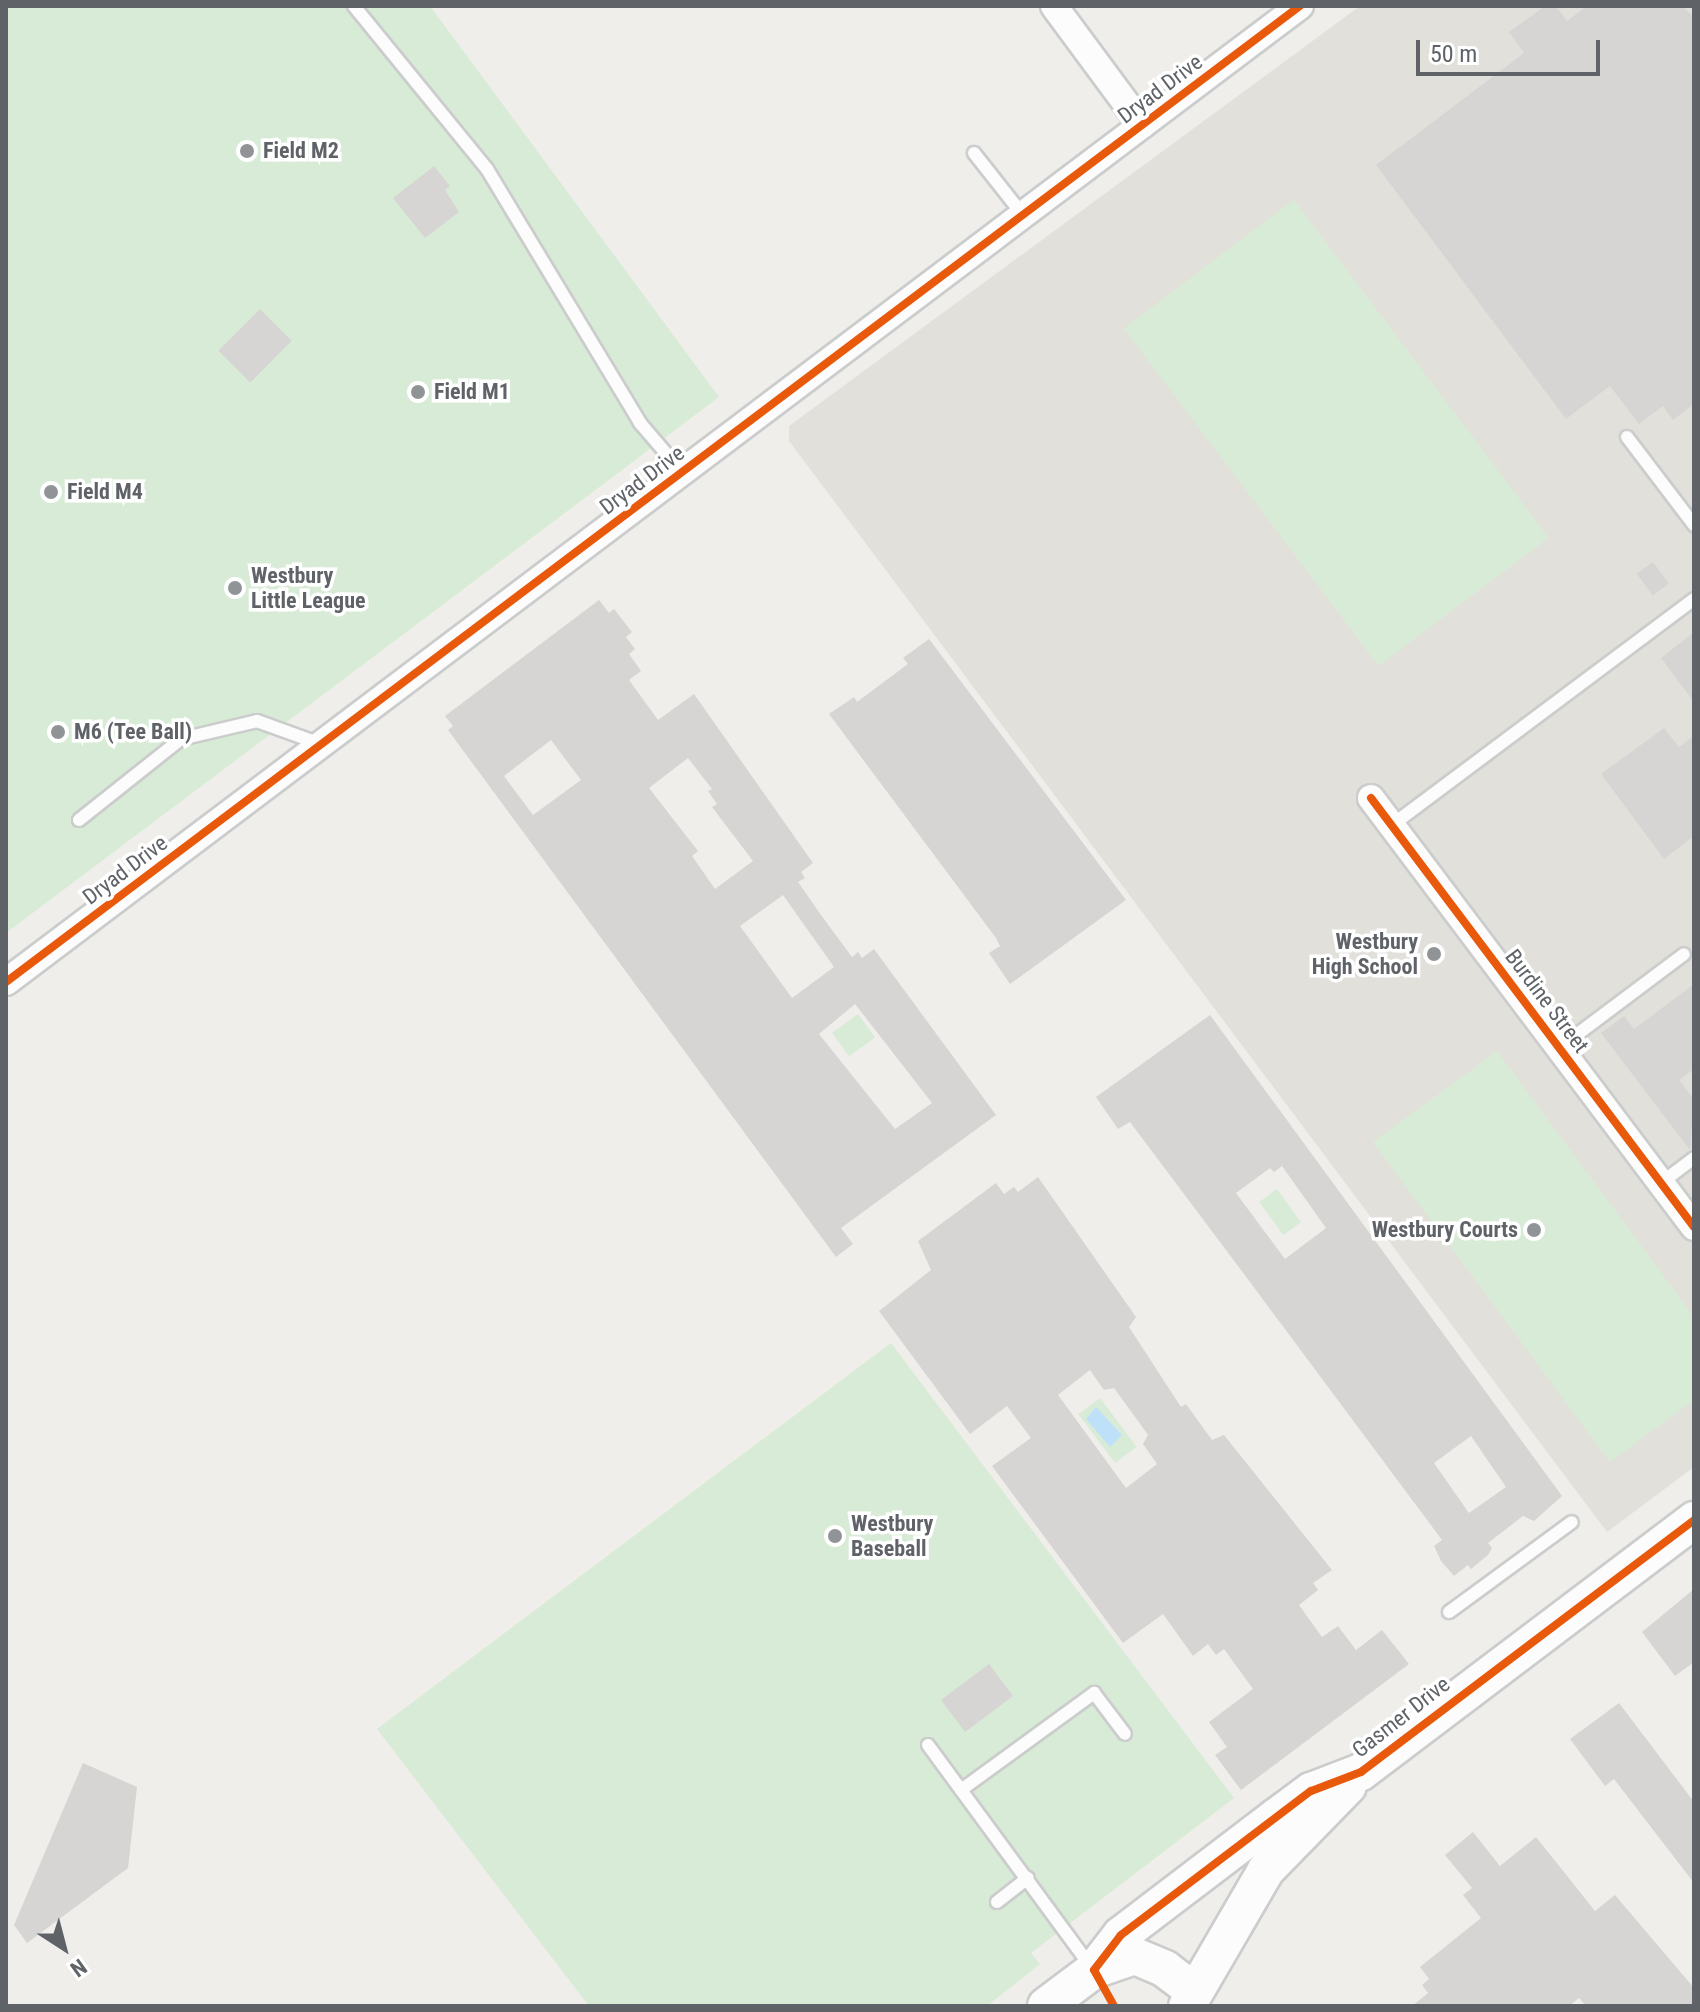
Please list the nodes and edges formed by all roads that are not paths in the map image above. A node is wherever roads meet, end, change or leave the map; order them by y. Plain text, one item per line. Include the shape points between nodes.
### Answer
1 (354, 6) edge
2 (1054, 6) edge
3 (1300, 6) edge
4 (1142, 125) junction
5 (974, 153) dead end
6 (1023, 215) junction
7 (1627, 437) dead end
8 (682, 472) junction
9 (1694, 525) edge
10 (1694, 599) edge
11 (321, 744) junction
12 (1371, 798) dead end
13 (79, 820) dead end
14 (1392, 825) junction
15 (1684, 954) dead end
16 (6, 982) edge
17 (1559, 1048) junction
18 (1694, 1158) edge
19 (1661, 1183) junction
20 (1694, 1227) edge
21 (1694, 1520) edge
22 (1572, 1522) dead end
23 (1449, 1612) dead end
24 (1125, 1734) dead end
25 (928, 1745) dead end
26 (1361, 1772) junction
27 (961, 1790) junction
28 (1028, 1878) junction
29 (997, 1902) dead end
30 (1094, 1970) junction
31 (1190, 1998) edge
32 (1046, 2006) edge

1 - 8 lane via 487,169 640,423
2 - 4 street
3 - 4 street, Dryad Drive
4 - 6 street, Dryad Drive
5 - 6 lane
6 - 8 street, Dryad Drive
7 - 9 lane
8 - 11 street, Dryad Drive
10 - 14 lane
11 - 13 lane via 257,721 181,739
11 - 16 street, Dryad Drive
12 - 14 street, Burdine Street
14 - 17 street, Burdine Street
15 - 17 lane
17 - 19 street, Burdine Street
18 - 19 lane
19 - 20 street, Burdine Street
21 - 26 street, Gasmer Drive
22 - 23 lane
24 - 27 lane via 1094,1693
25 - 27 lane
26 - 30 street, Gasmer Drive via 1311,1791 1121,1935
26 - 31 street via 1266,1870
27 - 28 lane
28 - 29 lane
28 - 30 lane
30 - 31 street, Gasmer Drive via 1135,1956
30 - 32 street, Gasmer Drive

